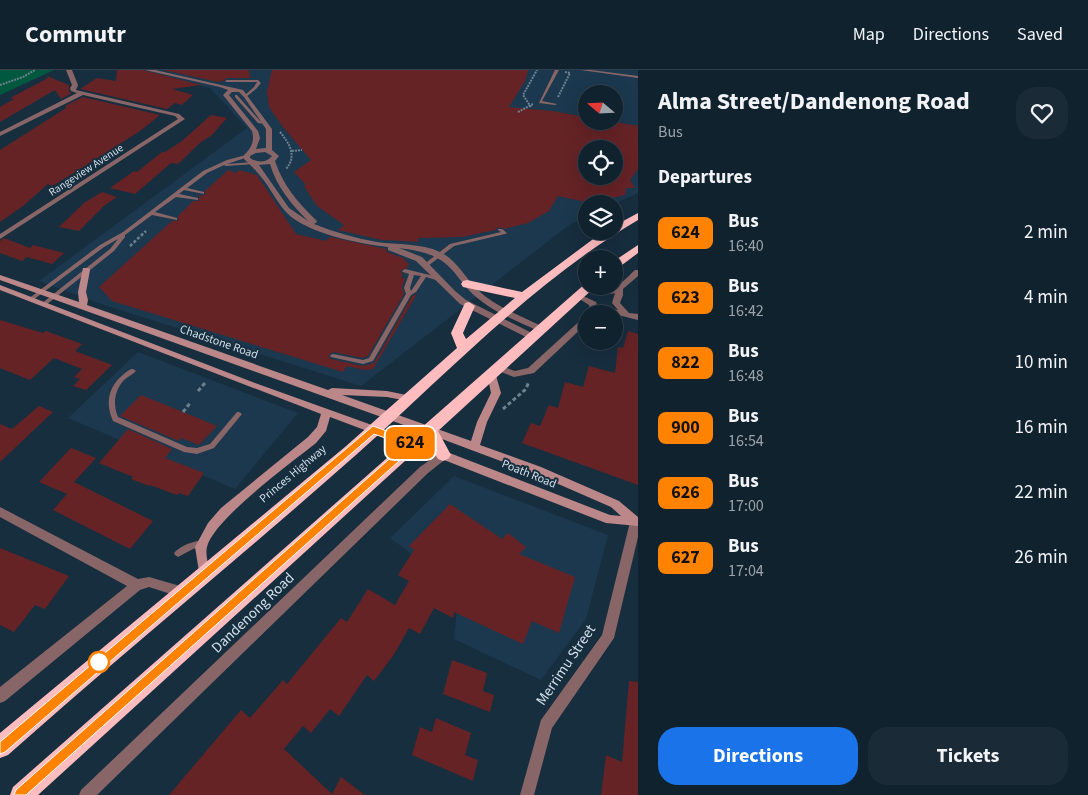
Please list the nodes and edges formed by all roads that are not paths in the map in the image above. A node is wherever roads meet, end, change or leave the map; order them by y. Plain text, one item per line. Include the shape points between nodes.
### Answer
1 (68, 70) edge
2 (148, 70) edge
3 (557, 70) edge
4 (585, 71) edge
5 (638, 77) edge
6 (227, 81) dead end
7 (230, 90) junction
8 (80, 92) junction
9 (236, 96) dead end
10 (246, 96) junction
11 (555, 104) dead end
12 (248, 111) junction
13 (265, 123) junction
14 (251, 125) junction
15 (0, 134) edge
16 (269, 151) junction
17 (249, 154) junction
18 (272, 161) junction
19 (254, 163) junction
20 (222, 165) junction
21 (184, 189) junction
22 (202, 193) dead end
23 (175, 195) junction
24 (196, 199) dead end
25 (152, 213) junction
26 (638, 216) edge
27 (175, 219) dead end
28 (623, 224) edge
29 (500, 230) dead end
30 (329, 231) junction
31 (126, 233) junction
32 (0, 237) edge
33 (598, 240) edge
34 (385, 245) junction
35 (638, 248) edge
36 (439, 255) junction
37 (623, 259) edge
38 (426, 265) junction
39 (86, 270) junction
40 (405, 271) dead end
41 (638, 272) edge
42 (412, 273) junction
43 (424, 276) junction
44 (0, 277) edge
45 (436, 278) junction
46 (467, 284) junction
47 (623, 285) edge
48 (0, 287) edge
49 (42, 291) junction
50 (409, 294) junction
51 (580, 295) edge
52 (619, 295) edge
53 (54, 296) junction
54 (522, 296) junction
55 (32, 299) junction
56 (44, 304) junction
57 (83, 306) junction
58 (469, 306) junction
59 (623, 314) edge
60 (626, 314) junction
61 (501, 315) junction
62 (638, 317) edge
63 (578, 327) edge
64 (537, 333) junction
65 (464, 349) junction
66 (333, 356) dead end
67 (132, 371) dead end
68 (495, 371) junction
69 (321, 391) junction
70 (408, 398) junction
71 (326, 413) junction
72 (239, 414) dead end
73 (388, 415) junction
74 (373, 430) junction
75 (430, 430) junction
76 (413, 444) junction
77 (474, 447) junction
78 (443, 455) junction
79 (0, 512) edge
80 (637, 522) edge
81 (202, 543) junction
82 (178, 553) dead end
83 (204, 574) junction
84 (137, 585) junction
85 (183, 592) junction
86 (0, 696) edge
87 (0, 747) edge
88 (89, 794) edge
89 (21, 795) edge
90 (527, 795) edge

1 - 8 street via 75,85 73,88
2 - 7 street via 202,80
3 - 11 lane via 540,102
4 - 5 lane
6 - 10 lane via 258,81 256,88
7 - 10 street via 241,91
7 - 14 street via 226,95
8 - 15 street
8 - 32 street, Rangeview Avenue via 182,118
9 - 12 lane
10 - 13 street
12 - 13 lane via 259,122
12 - 14 lane
13 - 16 street via 270,131
14 - 17 street via 257,138
16 - 17 street
16 - 18 street via 276,156
17 - 19 street via 247,160
17 - 20 lane
18 - 19 street
18 - 30 street via 276,175 294,204 313,222
19 - 20 lane
19 - 30 street via 294,216
20 - 21 lane via 206,172
21 - 22 lane
21 - 23 lane
23 - 24 lane
23 - 25 lane
25 - 27 lane
25 - 31 lane
26 - 28 highway, Princes Highway
29 - 36 lane via 504,234 452,245
30 - 34 street
31 - 39 lane via 112,250
31 - 49 lane via 102,246
33 - 54 highway, Princes Highway
34 - 36 street via 410,247
34 - 38 street
35 - 37 highway
36 - 38 lane
36 - 46 street via 452,264
38 - 45 street
39 - 53 lane
39 - 57 street
40 - 42 lane
41 - 47 street
42 - 43 lane
42 - 50 lane via 407,288
43 - 45 lane
43 - 50 lane
44 - 49 street, Chadstone Road
45 - 58 street
46 - 54 highway
46 - 61 street
48 - 55 street, Chadstone Road
49 - 53 street, Chadstone Road
49 - 55 lane
50 - 66 lane via 371,360 363,362
51 - 64 highway
52 - 60 street via 616,303
53 - 56 lane
53 - 57 street, Chadstone Road
54 - 61 highway, Princes Highway
55 - 56 street, Chadstone Road
56 - 71 street, Chadstone Road
57 - 69 street, Chadstone Road
58 - 61 street
58 - 65 highway via 457,333
59 - 60 street
60 - 62 street
61 - 64 street
61 - 65 highway, Princes Highway
63 - 68 street via 531,371 514,374
64 - 68 highway
65 - 70 highway, Princes Highway
67 - 72 lane via 113,390 112,412 115,419 186,450 203,450 212,446
68 - 75 highway
68 - 77 street via 496,393
69 - 70 street
69 - 73 street, Chadstone Road
70 - 73 highway, Princes Highway
71 - 74 street, Chadstone Road
71 - 81 street via 318,433 217,519
73 - 74 highway, Princes Highway
73 - 75 street, Chadstone Road
74 - 76 street, Chadstone Road
74 - 83 highway, Princes Highway
75 - 76 highway
75 - 77 street, Poath Road
75 - 78 highway
76 - 78 street, Poath Road
76 - 89 highway
77 - 80 street, Poath Road via 614,504
78 - 80 street, Poath Road via 610,520
78 - 88 street, Dandenong Road
79 - 84 street
80 - 90 street, Merrimu Street via 608,638 546,725
81 - 82 lane
81 - 83 street
83 - 85 highway, Princes Highway
84 - 85 street via 149,582
84 - 86 street
85 - 87 highway, Princes Highway

